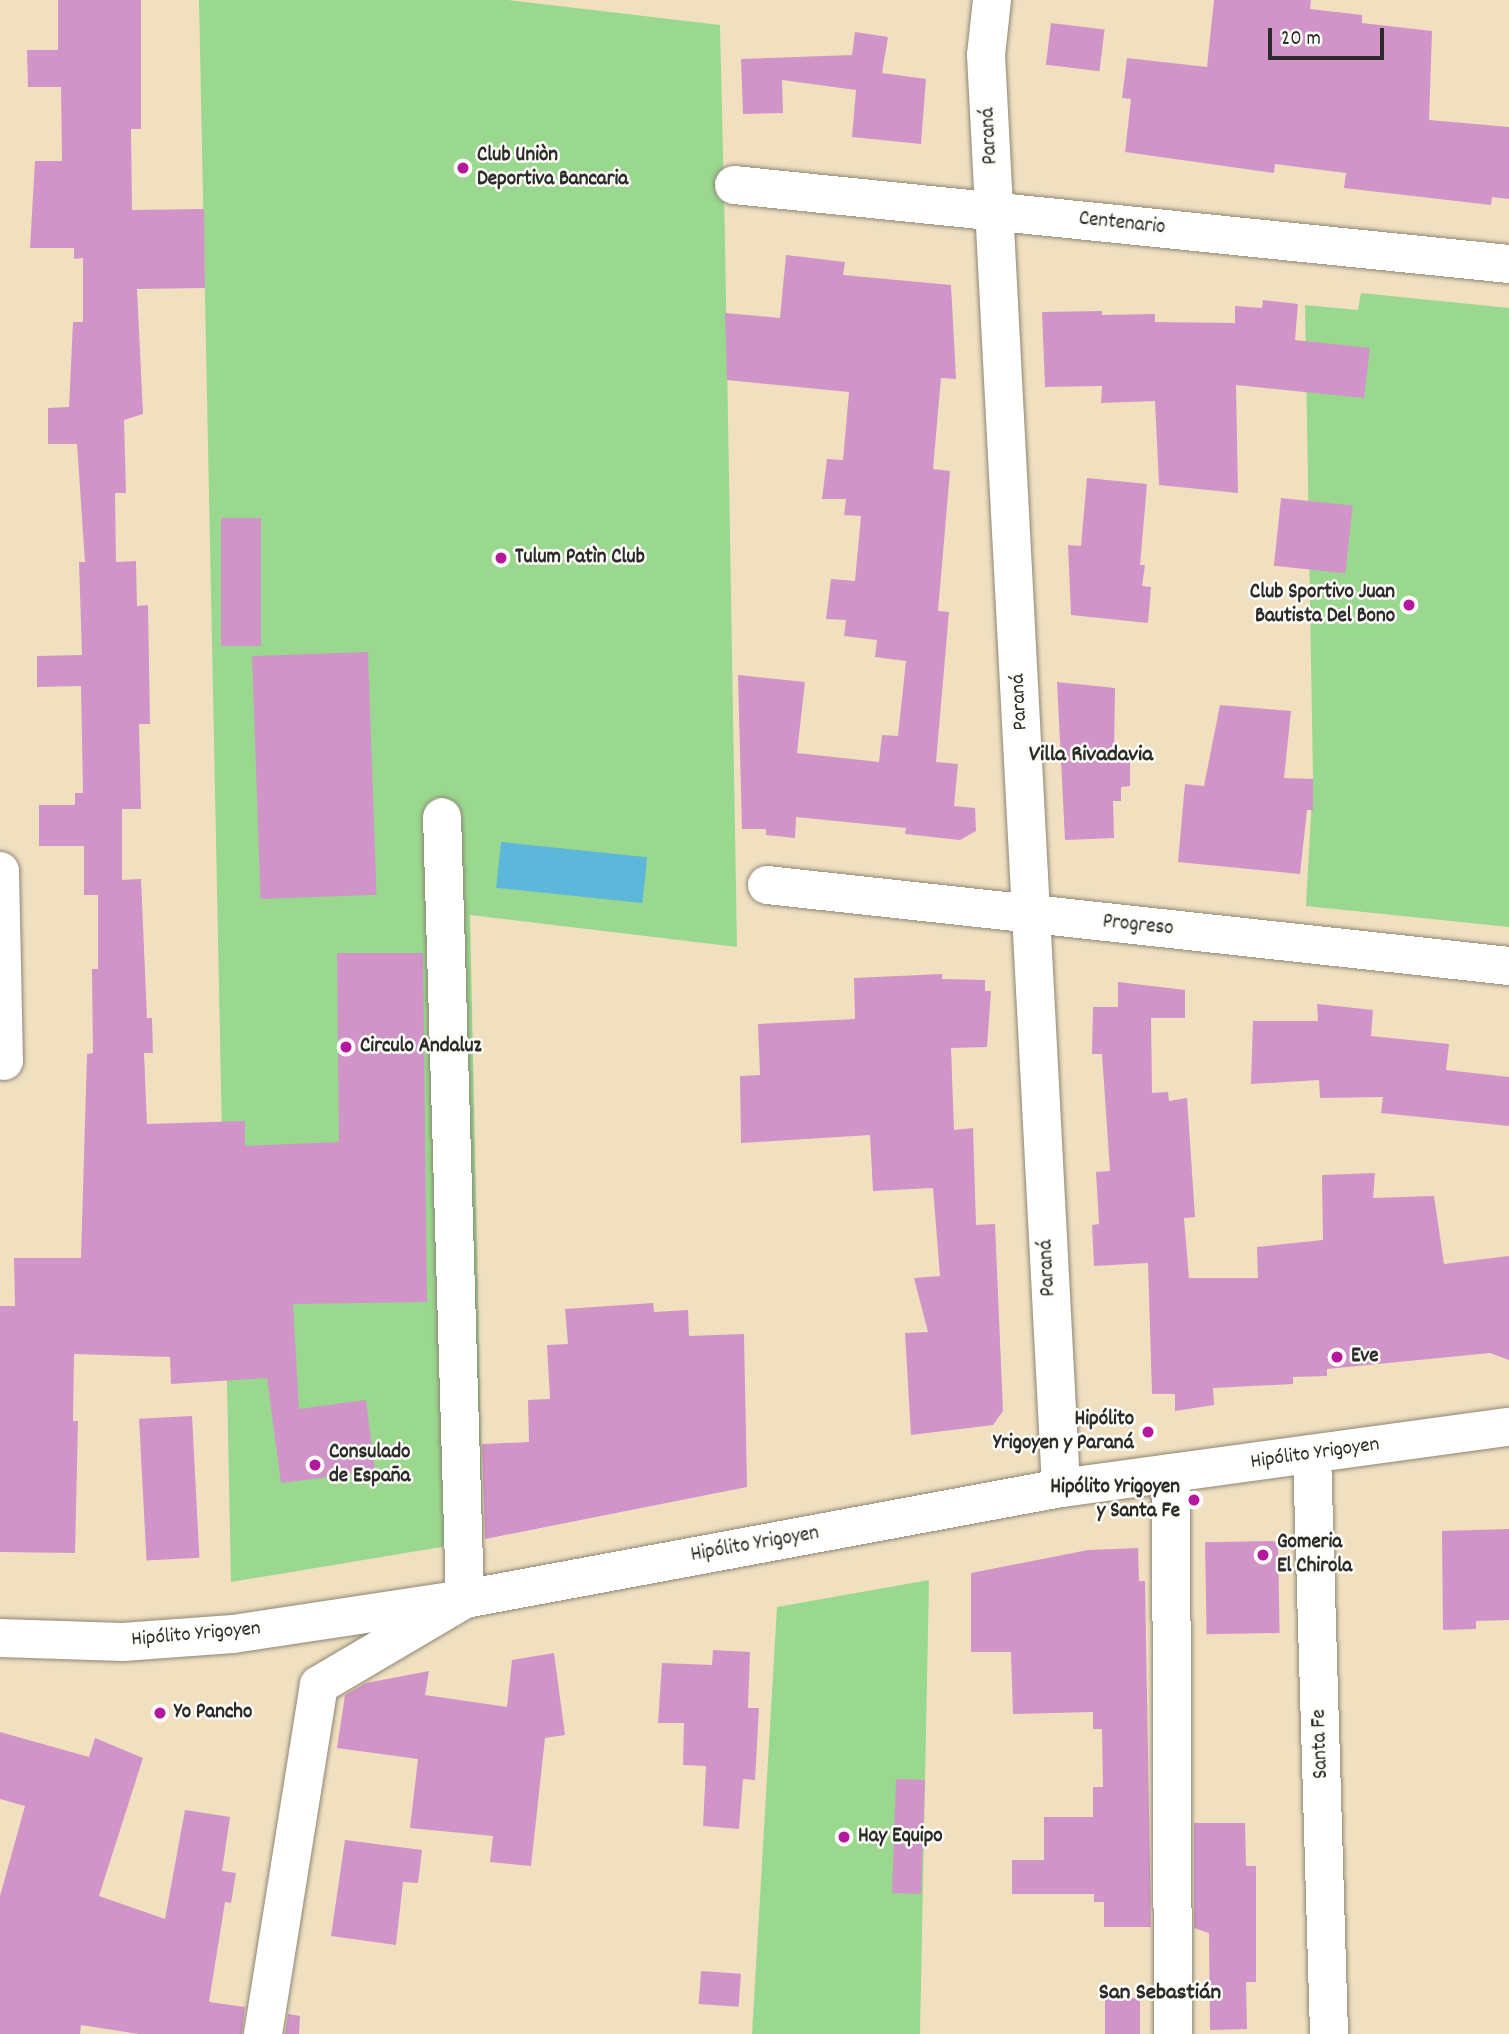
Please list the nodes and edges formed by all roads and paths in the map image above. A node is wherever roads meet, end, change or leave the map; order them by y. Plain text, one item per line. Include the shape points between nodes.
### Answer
1 (992, 0) edge
2 (734, 185) dead end
3 (994, 211) junction
4 (1509, 264) edge
5 (443, 817) dead end
6 (0, 871) edge
7 (767, 885) dead end
8 (1031, 914) junction
9 (1509, 966) edge
10 (4, 1061) dead end
11 (1509, 1427) edge
12 (1312, 1454) junction
13 (1171, 1473) junction
14 (1061, 1488) junction
15 (465, 1599) junction
16 (0, 1638) edge
17 (263, 2034) edge
18 (1173, 2034) edge
19 (1329, 2034) edge

1 - 3 street, Paraná via 986,55
2 - 3 street, Centenario
3 - 4 street, Centenario
3 - 8 street, Paraná
5 - 15 street
6 - 10 street
7 - 8 street, Progreso
8 - 9 street, Progreso
8 - 14 street, Paraná
11 - 12 street, Hipólito Yrigoyen
12 - 13 street, Hipólito Yrigoyen
12 - 19 street, Santa Fe
13 - 14 street, Hipólito Yrigoyen
13 - 18 street
14 - 15 street, Hipólito Yrigoyen
15 - 16 street, Hipólito Yrigoyen via 188,1639
15 - 17 street via 319,1685

